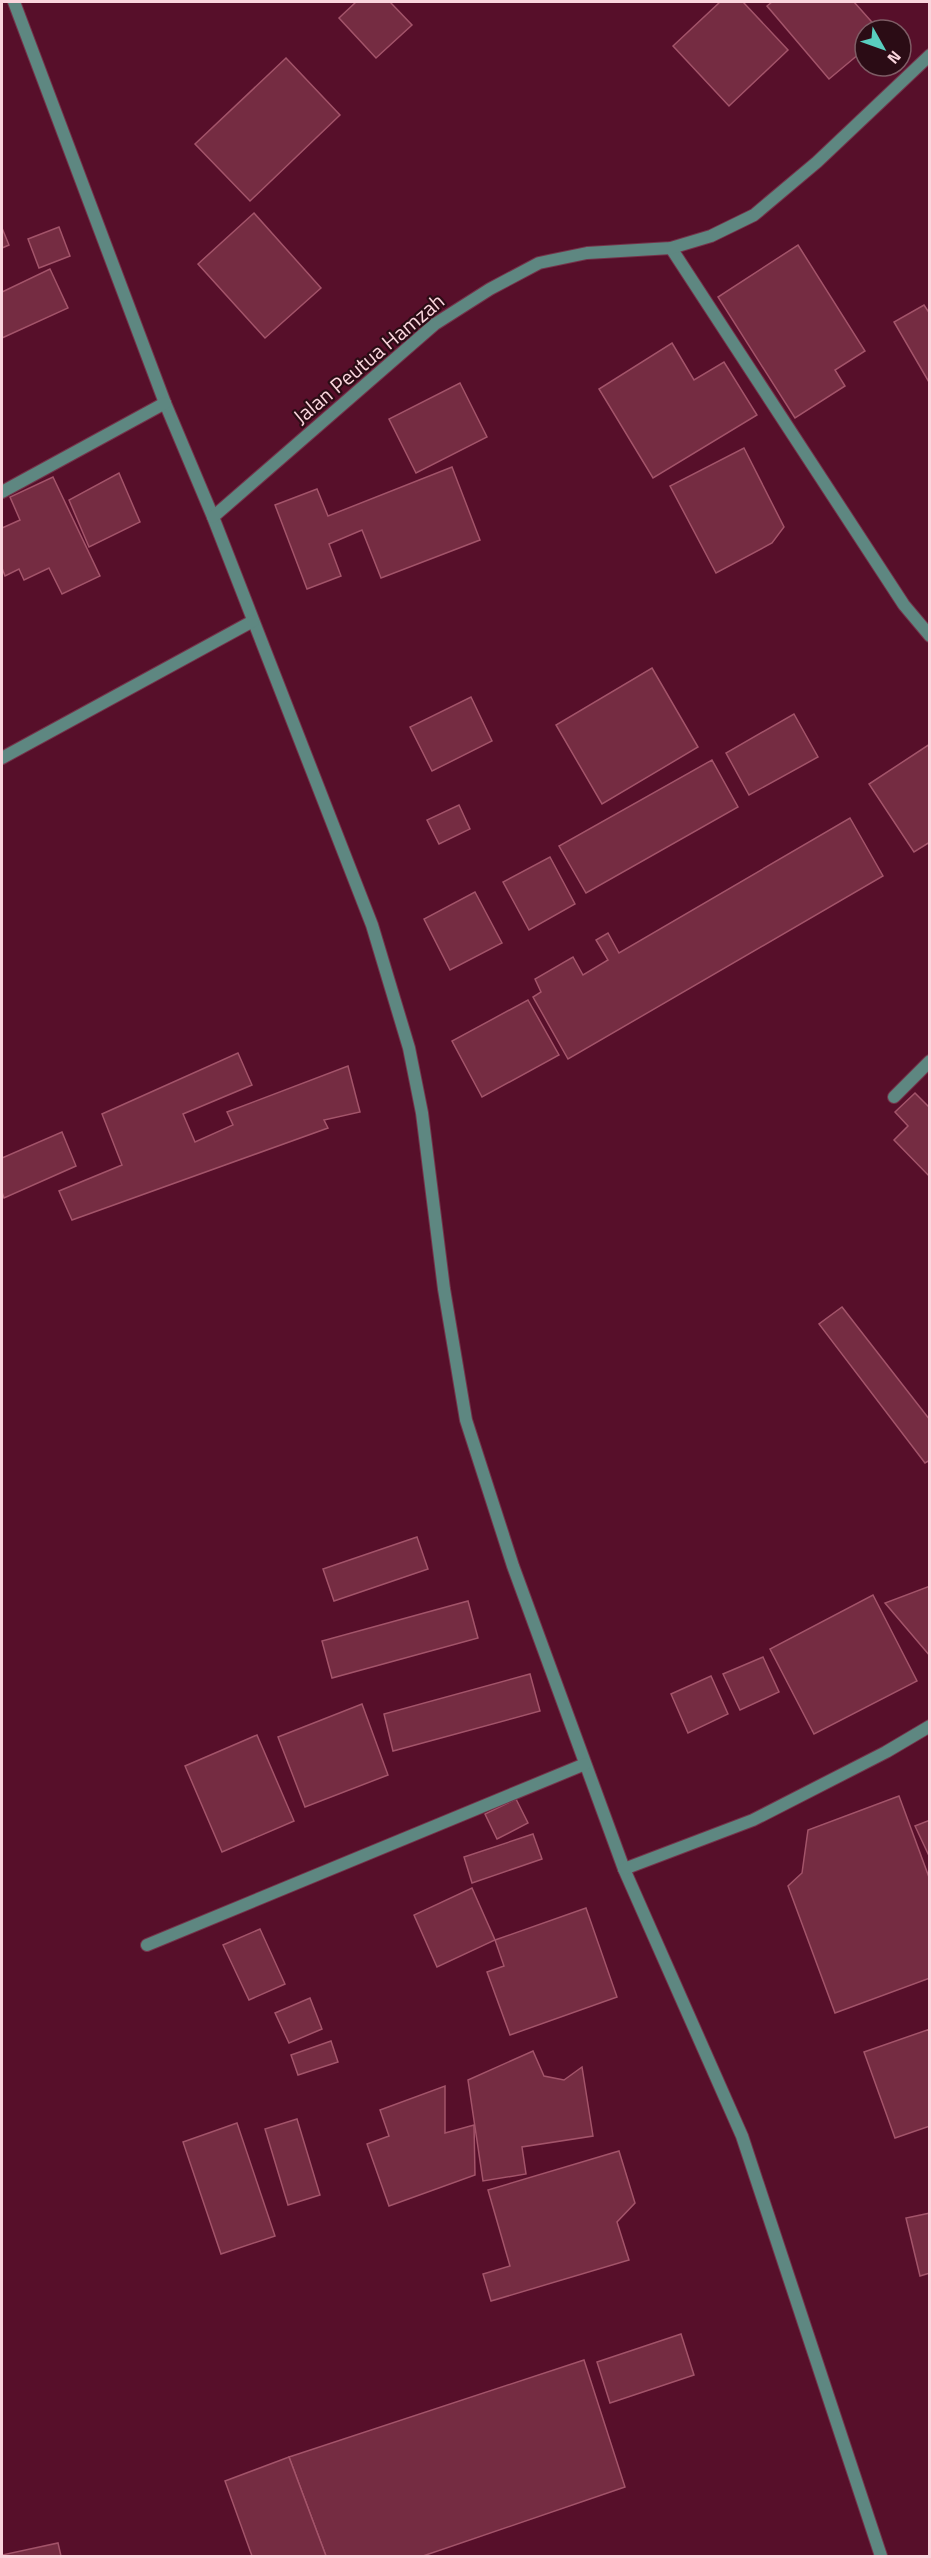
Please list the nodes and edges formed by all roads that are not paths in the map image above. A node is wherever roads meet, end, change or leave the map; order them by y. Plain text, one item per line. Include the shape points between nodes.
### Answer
1 (14, 2) edge
2 (930, 55) edge
3 (671, 248) junction
4 (165, 403) junction
5 (2, 492) edge
6 (213, 517) junction
7 (253, 621) junction
8 (930, 636) edge
9 (2, 758) edge
10 (930, 1062) edge
11 (894, 1097) dead end
12 (930, 1726) edge
13 (585, 1764) junction
14 (624, 1869) junction
15 (147, 1945) dead end
16 (881, 2556) edge

1 - 4 street
2 - 3 street, Jalan Peutua Hamzah via 817,162 754,214 711,236
3 - 6 street, Jalan Peutua Hamzah via 587,254 539,263 490,289 435,324
3 - 8 street via 904,604
4 - 5 street
4 - 6 street
6 - 7 street
7 - 9 street
7 - 13 street via 372,925 409,1048 422,1113 444,1289 466,1420 513,1566
10 - 11 street
12 - 14 street via 753,1820
13 - 14 street
13 - 15 street
14 - 16 street via 742,2136

